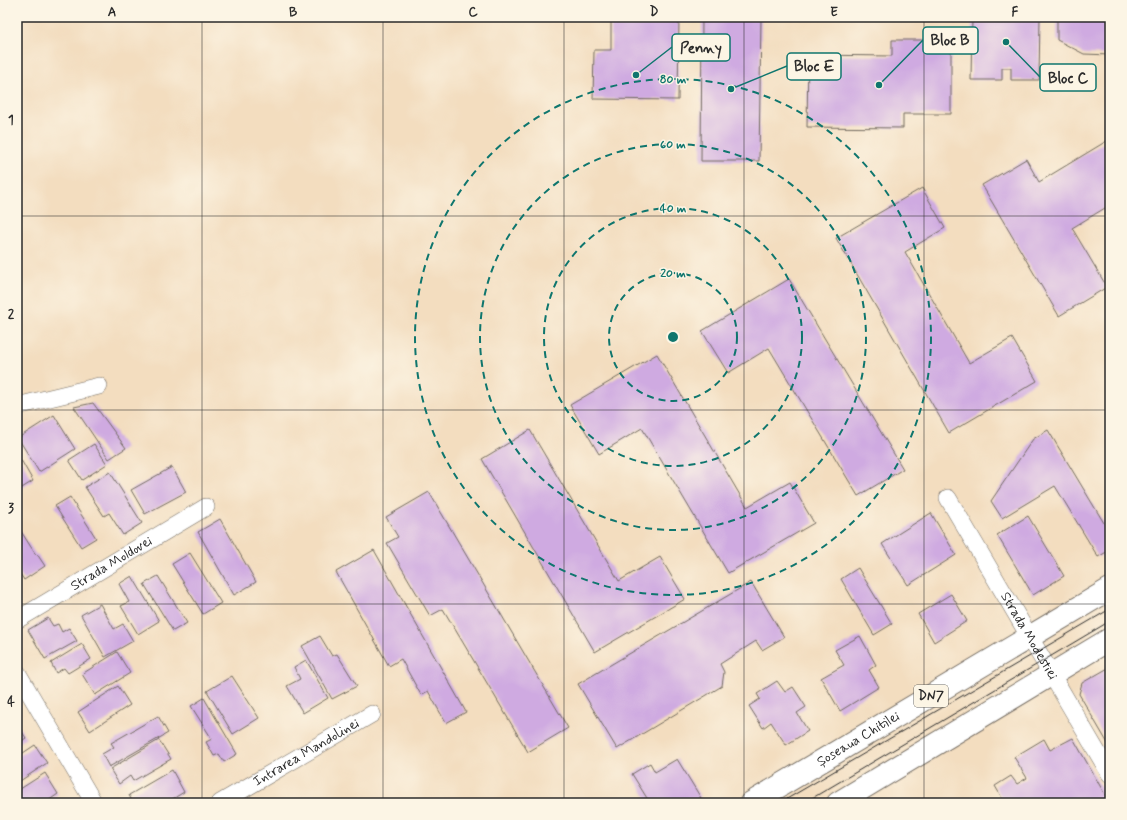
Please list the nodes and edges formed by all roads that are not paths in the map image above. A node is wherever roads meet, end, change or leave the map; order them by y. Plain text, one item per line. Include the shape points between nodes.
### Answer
1 (99, 386) dead end
2 (17, 406) edge
3 (948, 498) dead end
4 (206, 507) dead end
5 (1110, 589) edge
6 (17, 620) edge
7 (1030, 637) junction
8 (1110, 639) edge
9 (17, 672) edge
10 (1051, 674) junction
11 (372, 714) dead end
12 (1110, 774) edge
13 (776, 797) edge
14 (94, 803) edge
15 (220, 803) edge
16 (751, 803) edge
17 (838, 803) edge

1 - 2 street
3 - 7 street, Strada Modestiei
4 - 6 street, Strada Moldovei
5 - 7 main road, Șoseaua Chitilei / DN7
7 - 10 street, Strada Modestiei
7 - 13 main road, Șoseaua Chitilei / DN7
8 - 10 main road
9 - 14 street
10 - 12 street, Strada Modestiei
10 - 17 main road
11 - 15 street, Intrarea Mandolinei
13 - 16 main road, Șoseaua Chitilei / DN7

